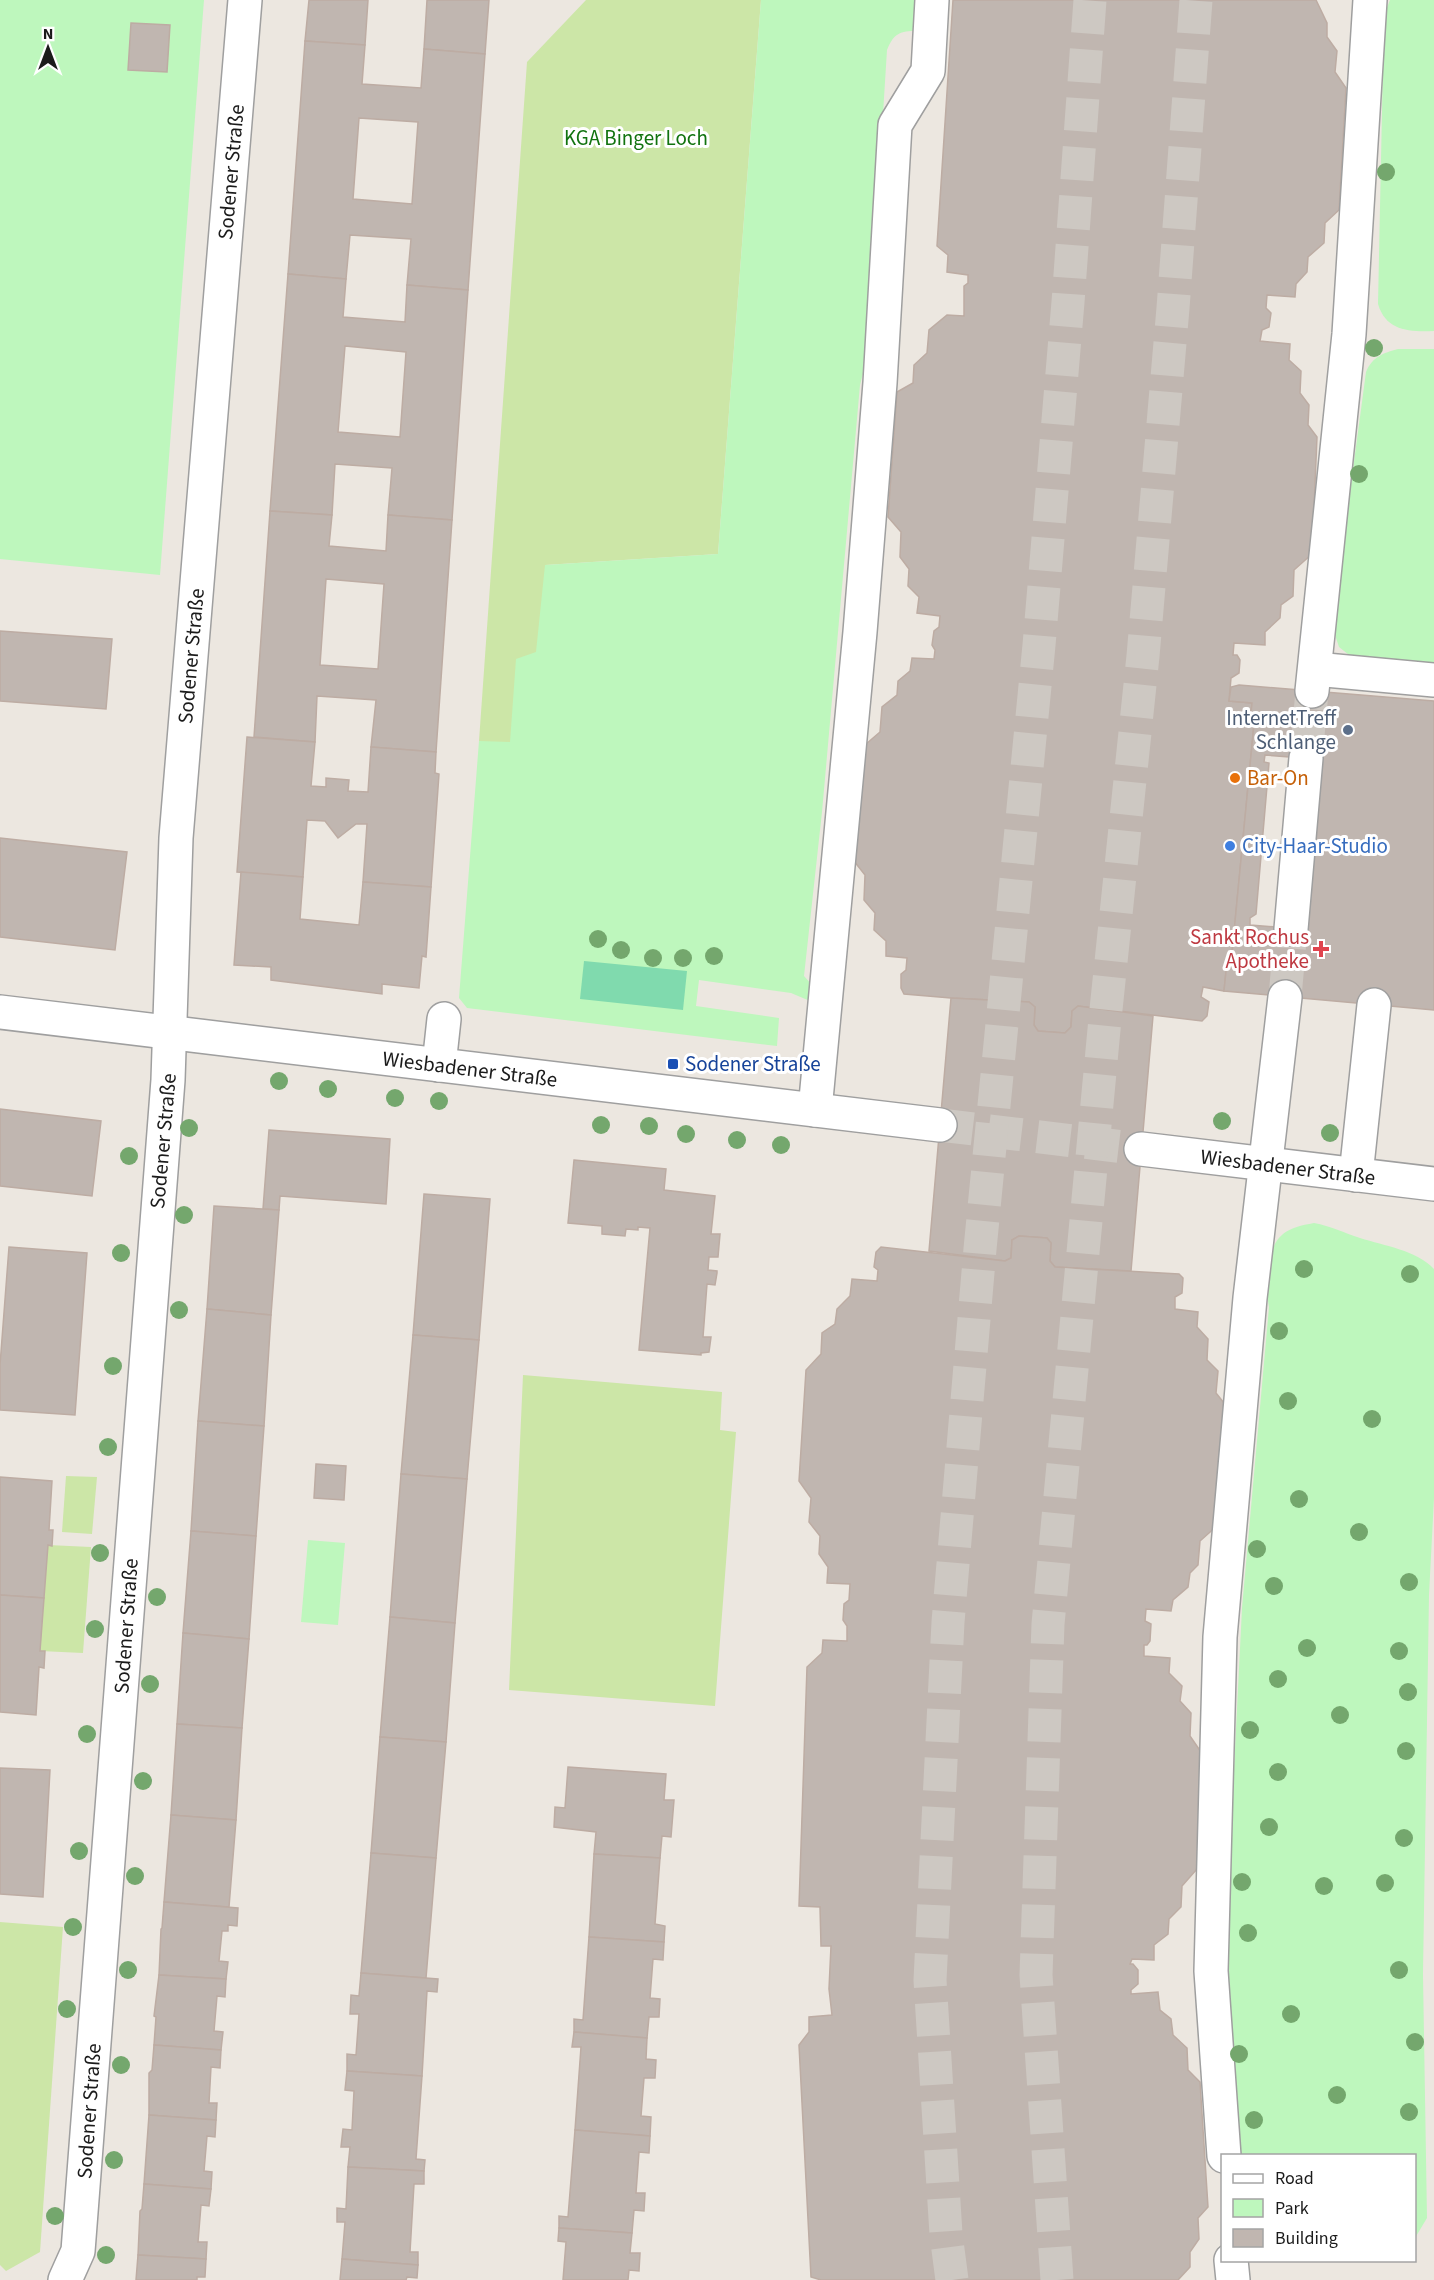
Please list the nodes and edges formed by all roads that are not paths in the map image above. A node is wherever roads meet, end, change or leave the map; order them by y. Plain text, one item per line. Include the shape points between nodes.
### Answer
1 (245, 0) edge
2 (932, 0) edge
3 (1370, 0) edge
4 (1434, 680) edge
5 (1306, 759) tunnel mouth
6 (1291, 928) tunnel mouth
7 (1285, 997) tunnel mouth
8 (1374, 1005) dead end
9 (0, 1012) edge
10 (444, 1019) dead end
11 (170, 1033) junction
12 (439, 1065) junction
13 (815, 1110) junction
14 (940, 1125) tunnel mouth
15 (1141, 1149) tunnel mouth
16 (1265, 1164) junction
17 (1356, 1175) junction
18 (1434, 1184) edge
19 (1224, 2154) edge
20 (1232, 2262) edge
21 (65, 2280) edge
22 (1233, 2280) edge

1 - 11 street, Sodener Straße via 176,838
2 - 13 street via 928,71 895,125 861,620
3 - 4 street via 1349,334 1314,680
5 - 6 street
7 - 16 street
8 - 17 street
9 - 11 street, Wiesbadener Straße
10 - 12 street
11 - 12 street, Wiesbadener Straße
11 - 21 street, Sodener Straße via 78,2251
12 - 13 street, Wiesbadener Straße
13 - 14 street, Wiesbadener Straße
15 - 16 street, Wiesbadener Straße
16 - 17 street, Wiesbadener Straße
16 - 19 street via 1220,1637 1211,1971
17 - 18 street, Wiesbadener Straße
20 - 22 street

